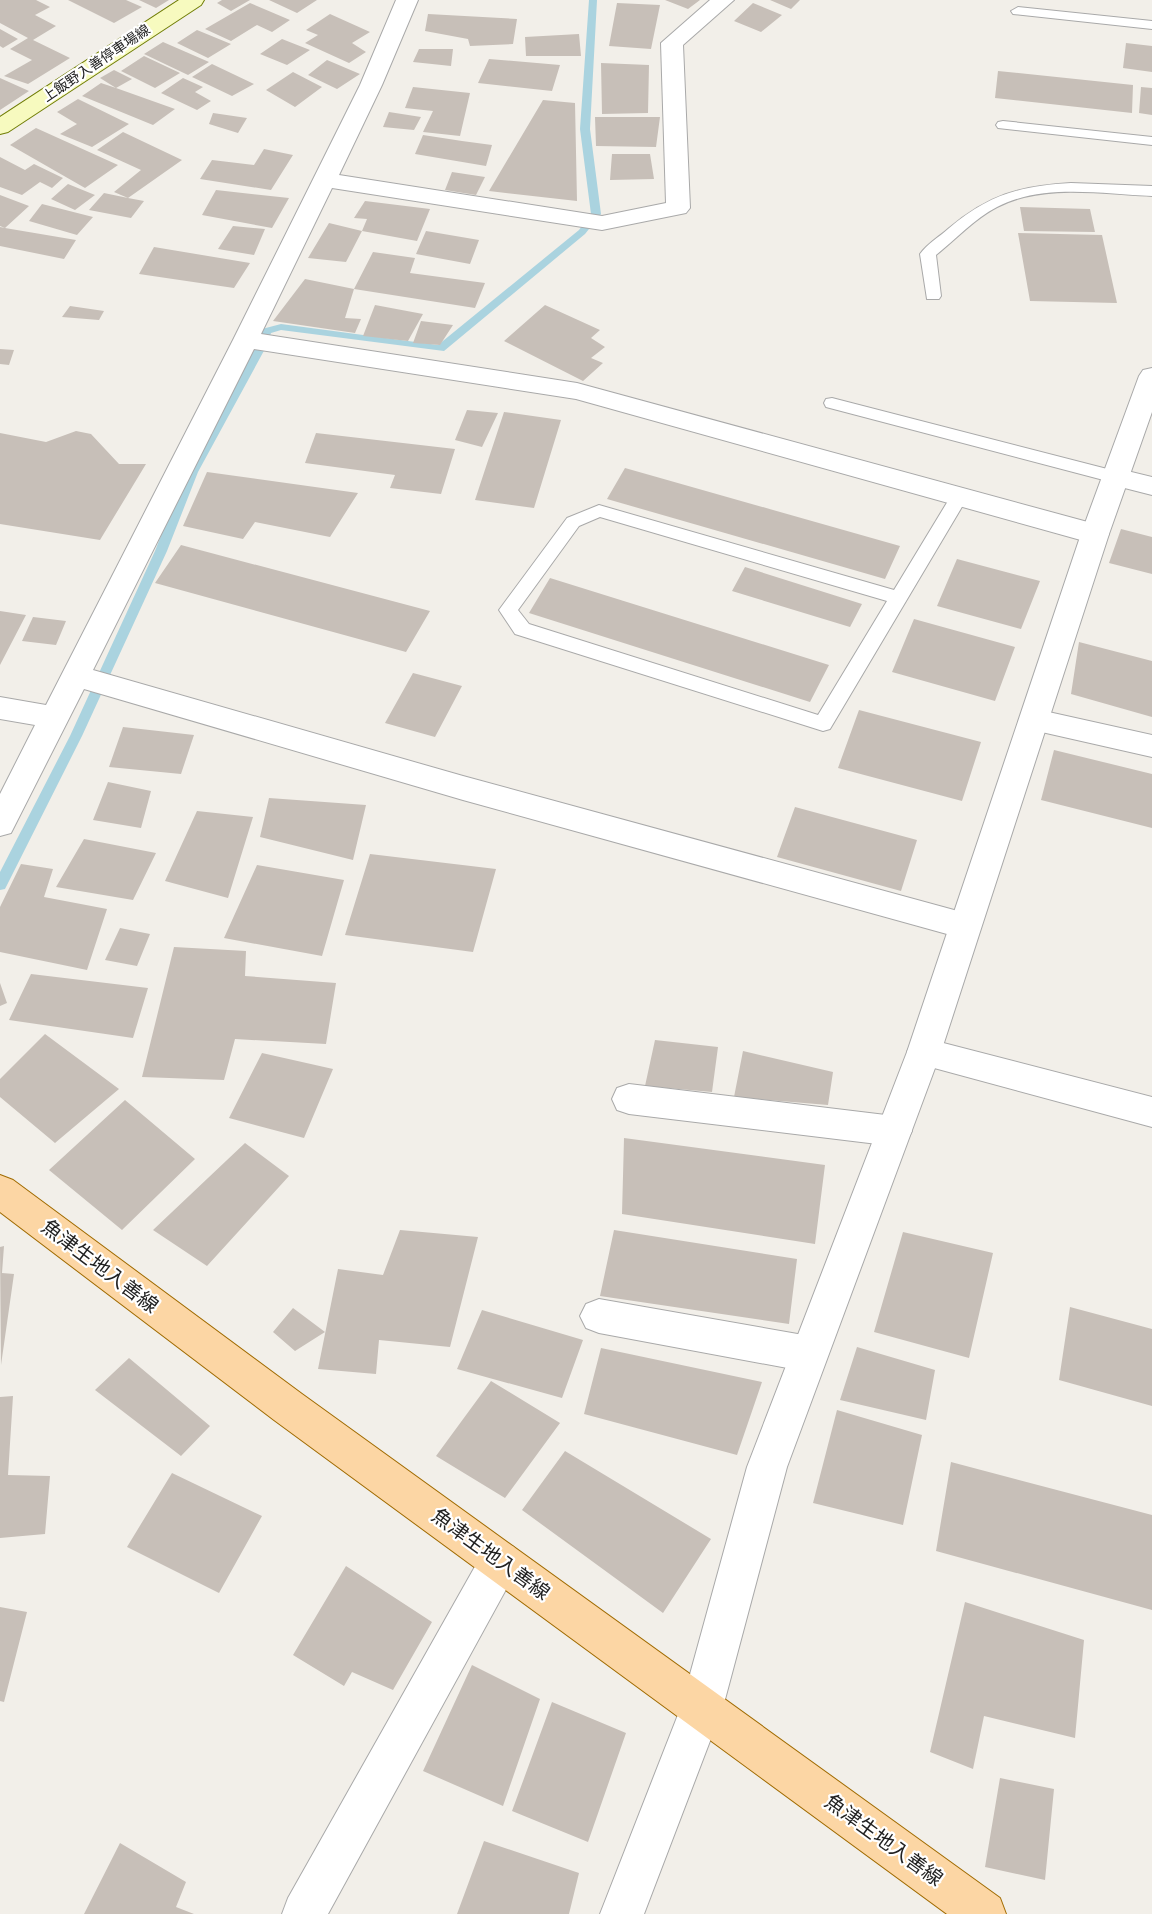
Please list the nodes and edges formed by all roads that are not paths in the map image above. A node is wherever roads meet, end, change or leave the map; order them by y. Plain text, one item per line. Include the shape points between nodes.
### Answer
1 (193, 0) edge
2 (407, 0) edge
3 (723, 0) edge
4 (1018, 11) dead end
5 (1152, 25) edge
6 (1004, 125) dead end
7 (0, 127) edge
8 (1152, 141) edge
9 (325, 180) junction
10 (1152, 191) edge
11 (933, 296) dead end
12 (246, 340) junction
13 (1151, 383) edge
14 (832, 402) dead end
15 (1115, 477) junction
16 (1152, 486) edge
17 (960, 495) junction
18 (1095, 534) junction
19 (898, 598) junction
20 (74, 675) junction
21 (0, 708) edge
22 (53, 717) junction
23 (1035, 720) junction
24 (1152, 746) edge
25 (0, 824) edge
26 (964, 926) junction
27 (924, 1052) junction
28 (629, 1099) dead end
29 (1152, 1112) edge
30 (894, 1131) junction
31 (0, 1191) edge
32 (598, 1316) dead end
33 (809, 1354) junction
34 (500, 1561) junction
35 (702, 1707) junction
36 (304, 1914) edge
37 (622, 1914) edge
38 (984, 1914) edge

1 - 7 main road, 上飯野入善停車場線
2 - 9 street
3 - 9 street via 672,43 678,208 602,223
4 - 5 lane
6 - 8 lane
9 - 12 street
10 - 11 lane via 1059,189 1022,193 993,203 928,254
12 - 17 street via 577,391
12 - 20 street
13 - 15 street
14 - 15 lane
15 - 16 street
15 - 18 street
17 - 18 street
17 - 19 lane
18 - 23 street
19 - 19 lane via 823,724 522,629 508,610 573,522 599,511
20 - 22 street
20 - 26 street via 463,788
21 - 22 street
22 - 25 street
23 - 24 street
23 - 26 street
26 - 27 street
27 - 29 street
27 - 30 street
28 - 30 street
30 - 33 street
31 - 34 main road, 魚津生地入善線
32 - 33 street
33 - 35 street via 767,1467
34 - 35 main road, 魚津生地入善線
34 - 36 street
35 - 37 street
35 - 38 main road, 魚津生地入善線

